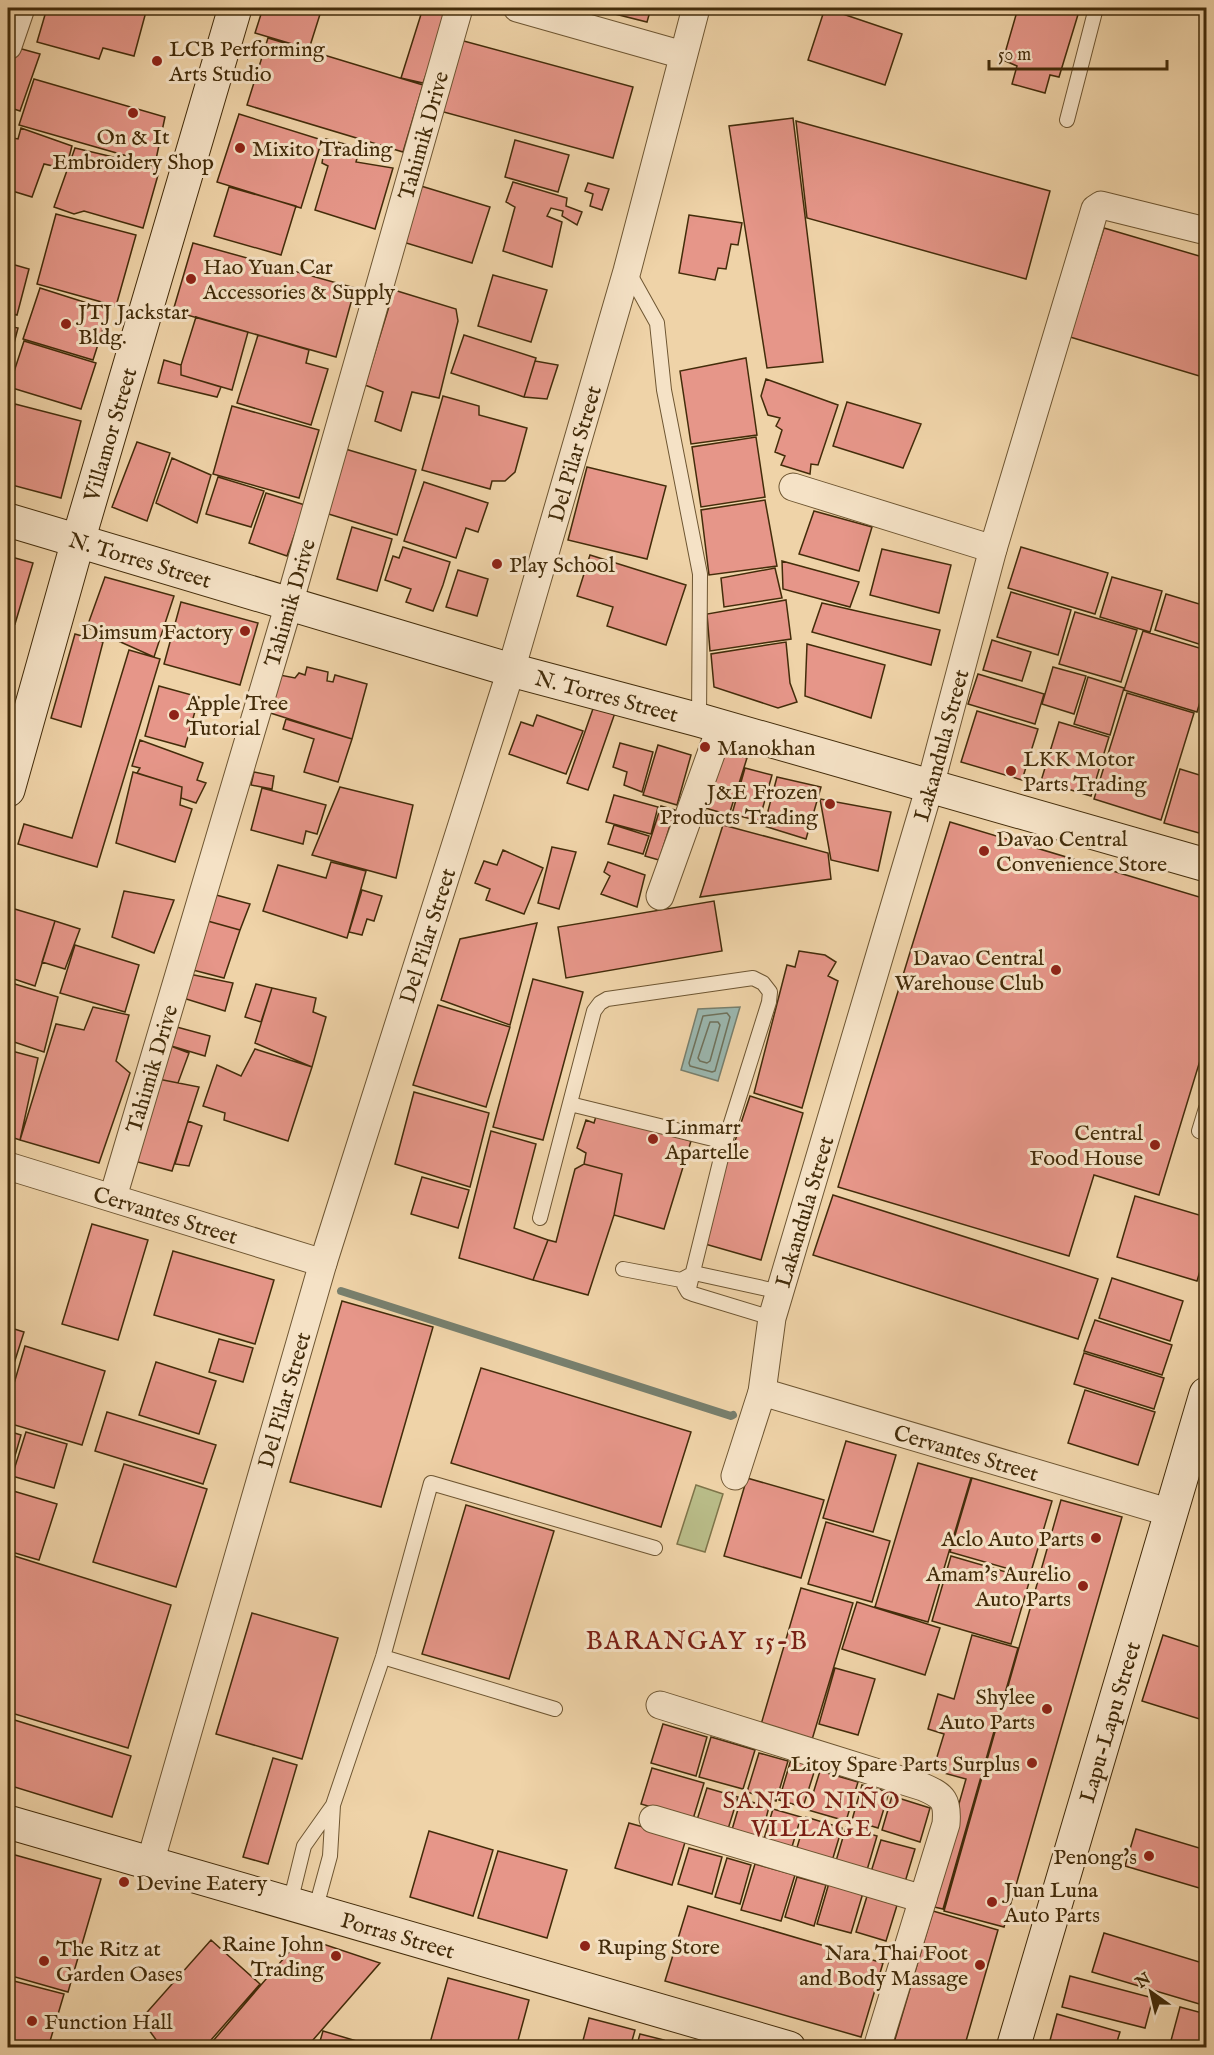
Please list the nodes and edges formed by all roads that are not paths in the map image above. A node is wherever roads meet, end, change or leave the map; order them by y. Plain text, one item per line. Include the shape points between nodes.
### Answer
1 (21, 8) edge
2 (235, 8) edge
3 (459, 8) edge
4 (517, 8) edge
5 (696, 8) edge
6 (1096, 8) edge
7 (8, 46) edge
8 (683, 55) junction
9 (1067, 120) dead end
10 (1206, 231) edge
11 (627, 271) junction
12 (793, 487) dead end
13 (8, 520) edge
14 (78, 541) junction
15 (993, 549) junction
16 (289, 604) junction
17 (511, 670) junction
18 (710, 723) junction
19 (930, 786) junction
20 (8, 790) edge
21 (1206, 865) edge
22 (660, 896) dead end
23 (570, 1104) junction
24 (1206, 1108) edge
25 (1206, 1134) edge
26 (725, 1142) junction
27 (8, 1166) edge
28 (113, 1197) junction
29 (540, 1218) dead end
30 (323, 1263) junction
31 (623, 1269) dead end
32 (694, 1273) junction
33 (685, 1286) junction
34 (781, 1292) junction
35 (772, 1318) junction
36 (762, 1392) junction
37 (1206, 1394) edge
38 (735, 1476) dead end
39 (1171, 1513) junction
40 (655, 1548) dead end
41 (383, 1657) junction
42 (660, 1705) dead end
43 (555, 1708) dead end
44 (333, 1805) junction
45 (653, 1819) dead end
46 (8, 1822) edge
47 (150, 1863) junction
48 (923, 1899) junction
49 (303, 1907) junction
50 (789, 2048) edge
51 (877, 2048) edge
52 (1013, 2048) edge

1 - 7 street
2 - 14 street, Villamor Street
3 - 16 street, Tahimik Drive
4 - 8 street
5 - 8 street, Del Pilar Street
6 - 9 lane
8 - 11 street, Del Pilar Street
10 - 15 street, Lakandula Street via 1101,205 1095,209
11 - 17 street, Del Pilar Street
11 - 18 lane via 657,323 664,390 700,574
12 - 15 street
13 - 14 street, N. Torres Street
14 - 16 street, N. Torres Street
14 - 20 street, Villamor Street
15 - 19 street, Lakandula Street
16 - 17 street, N. Torres Street
16 - 28 street, Tahimik Drive
17 - 18 street, N. Torres Street
17 - 30 street, Del Pilar Street
18 - 19 street, N. Torres Street
18 - 22 street
19 - 21 street, N. Torres Street
19 - 34 street, Lakandula Street
23 - 26 lane
23 - 26 lane via 594,1011 600,1003 753,978 770,992 769,1002
23 - 29 lane
24 - 25 lane via 1199,1131
26 - 32 lane
27 - 28 street, Cervantes Street
28 - 30 street, Cervantes Street
30 - 47 street, Del Pilar Street
31 - 33 lane
32 - 33 lane
32 - 34 lane
33 - 35 lane
34 - 35 street, Lakandula Street
35 - 36 street, Lakandula Street
36 - 38 street, Lakandula Street
36 - 39 street, Cervantes Street
37 - 39 street, Lapu-Lapu Street
39 - 52 street, Lapu-Lapu Street
40 - 41 lane via 431,1483
41 - 43 lane
41 - 44 lane
42 - 48 street via 936,1792 944,1800 946,1824
44 - 49 lane via 330,1856
44 - 49 lane via 304,1846
45 - 48 street
46 - 47 street, Porras Street
47 - 49 street, Porras Street
48 - 51 street
49 - 50 street, Porras Street

